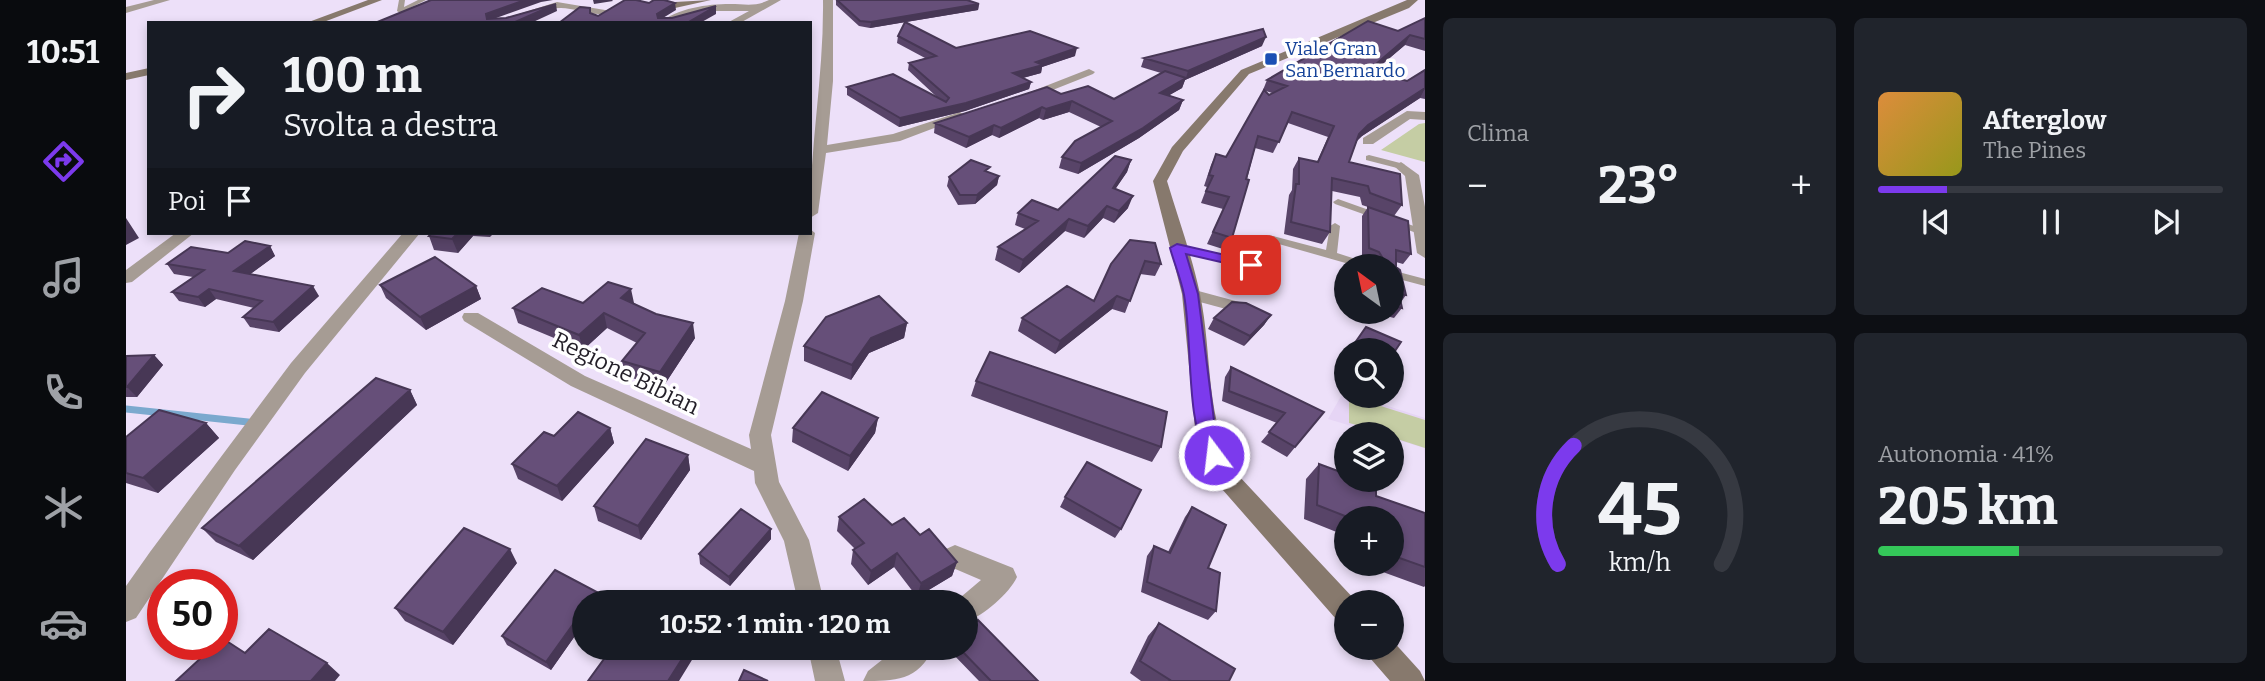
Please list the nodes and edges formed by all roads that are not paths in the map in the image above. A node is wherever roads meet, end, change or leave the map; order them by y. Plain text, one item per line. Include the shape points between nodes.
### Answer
1 (165, 0) edge
2 (377, 0) edge
3 (402, 0) edge
4 (423, 0) edge
5 (655, 0) edge
6 (706, 0) edge
7 (776, 0) edge
8 (828, 0) edge
9 (1413, 0) edge
10 (617, 5) edge
11 (757, 9) junction
12 (126, 10) edge
13 (606, 11) junction
14 (317, 21) edge
15 (501, 21) edge
16 (595, 21) edge
17 (667, 21) edge
18 (736, 21) edge
19 (147, 72) edge
20 (1089, 72) dead end
21 (126, 77) edge
22 (1014, 100) edge
23 (979, 110) edge
24 (1425, 116) edge
25 (1368, 141) edge
26 (821, 157) junction
27 (1369, 159) dead end
28 (1401, 166) joint
29 (1338, 202) dead end
30 (812, 203) edge
31 (1335, 226) dead end
32 (1423, 233) junction
33 (183, 235) edge
34 (410, 235) edge
35 (807, 235) edge
36 (1269, 238) dead end
37 (1177, 248) junction
38 (1276, 252) dead end
39 (1425, 253) edge
40 (1331, 255) junction
41 (1334, 256) edge
42 (1404, 277) edge
43 (126, 278) edge
44 (1425, 283) edge
45 (1191, 294) junction
46 (1237, 307) edge
47 (471, 317) dead end
48 (764, 465) junction
49 (955, 556) edge
50 (808, 590) edge
51 (1334, 597) edge
52 (978, 599) edge
53 (126, 609) edge
54 (825, 660) edge
55 (904, 660) edge
56 (1391, 660) edge
57 (830, 681) edge
58 (878, 681) edge
59 (1410, 681) edge

1 - 12 street
2 - 14 main road
3 - 4 lane via 400,11
5 - 6 main road via 675,5
7 - 11 street
8 - 26 street via 830,52
9 - 37 main road via 1245,72 1177,150 1160,181
10 - 13 street
11 - 17 street via 722,6
11 - 18 street
13 - 15 street via 552,6
13 - 16 street
19 - 21 main road
20 - 22 street
23 - 26 street
24 - 25 street via 1407,115
26 - 30 street
27 - 28 lane
28 - 32 street via 1412,175
29 - 32 lane
31 - 40 lane
32 - 39 street
33 - 43 street
34 - 53 street via 357,291 293,373
35 - 48 street via 760,435
36 - 40 lane
37 - 38 lane via 1274,270
37 - 45 main road
40 - 41 lane
42 - 44 lane
45 - 46 street
45 - 51 main road via 1206,428 1214,455 1230,482
47 - 48 street, Regione Bibian via 578,381
48 - 50 street via 767,483 796,540
49 - 52 street via 1004,577
54 - 57 street
55 - 58 street
56 - 59 main road

